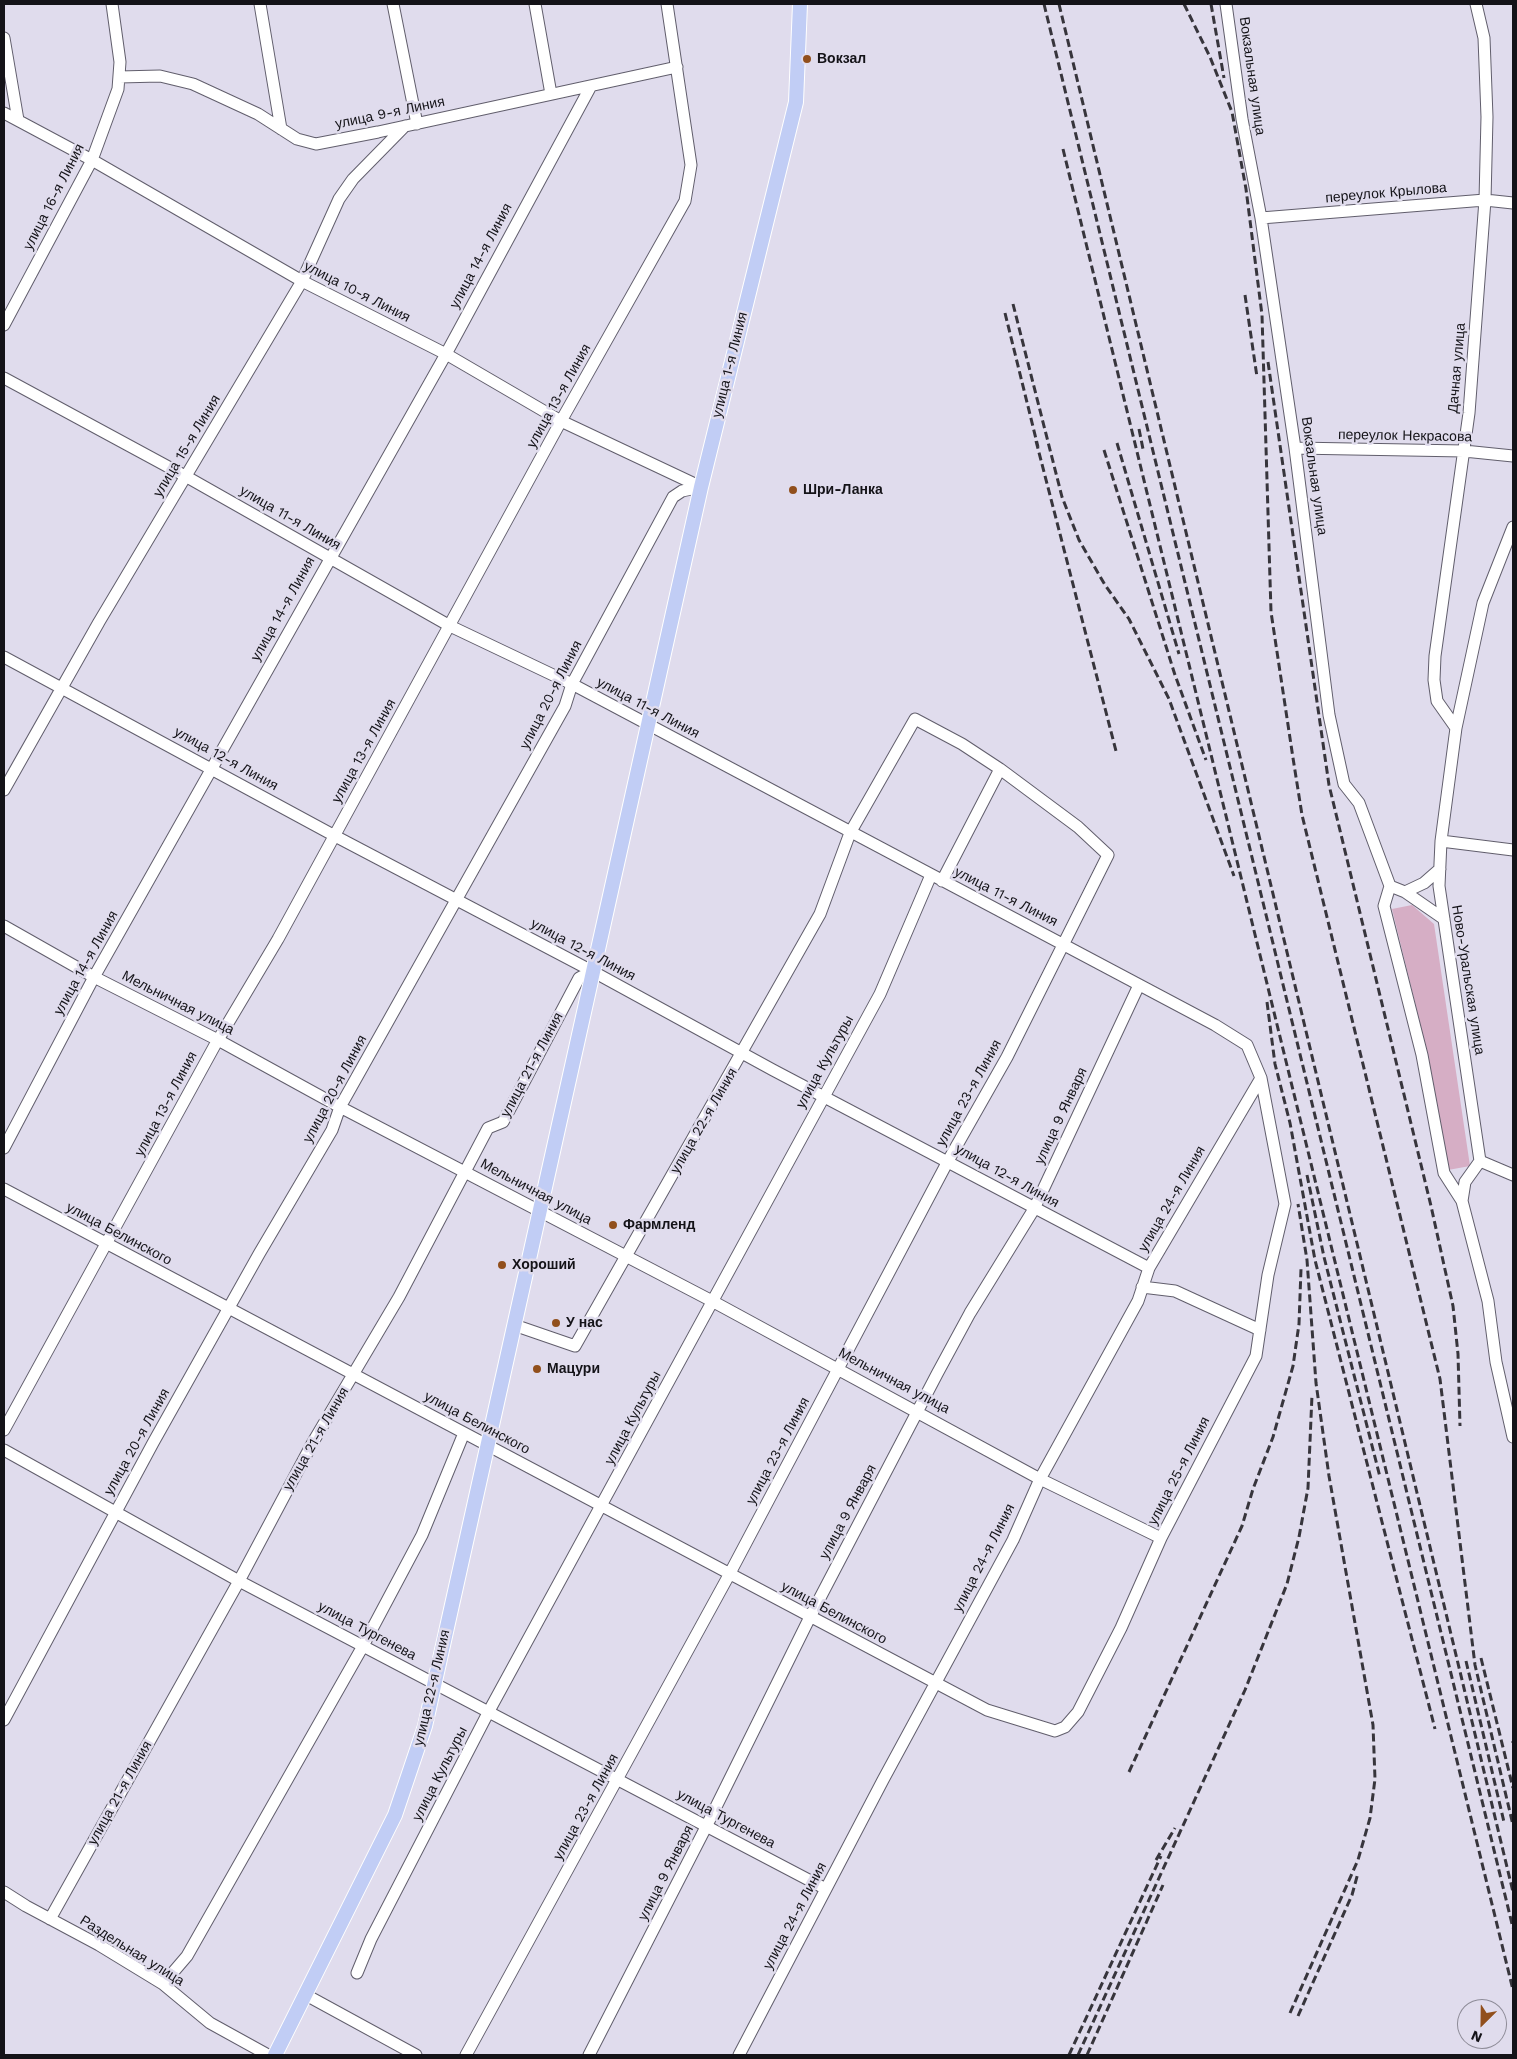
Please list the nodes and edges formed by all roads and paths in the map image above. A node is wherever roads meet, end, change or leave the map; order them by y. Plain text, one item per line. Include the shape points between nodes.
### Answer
1 (112, 4) edge
2 (260, 4) edge
3 (393, 4) edge
4 (534, 4) edge
5 (667, 4) edge
6 (800, 4) edge
7 (1226, 4) edge
8 (1476, 4) edge
9 (4, 38) edge
10 (677, 69) junction
11 (119, 77) junction
12 (591, 86) junction
13 (551, 94) junction
14 (4, 113) edge
15 (18, 120) junction
16 (411, 125) junction
17 (281, 129) junction
18 (92, 160) junction
19 (1485, 200) junction
20 (1513, 203) edge
21 (1261, 218) junction
22 (302, 281) junction
23 (4, 325) edge
24 (446, 354) junction
25 (4, 378) edge
26 (561, 421) junction
27 (1295, 448) junction
28 (1464, 451) junction
29 (1513, 456) edge
30 (187, 477) junction
31 (701, 487) junction
32 (1513, 526) edge
33 (329, 557) junction
34 (450, 626) junction
35 (4, 657) edge
36 (572, 684) junction
37 (62, 688) junction
38 (647, 725) junction
39 (1456, 728) junction
40 (212, 768) junction
41 (1000, 769) junction
42 (4, 790) edge
43 (850, 833) junction
44 (335, 836) junction
45 (1441, 841) junction
46 (1513, 850) edge
47 (1440, 869) junction
48 (931, 875) junction
49 (942, 881) junction
50 (1390, 886) junction
51 (1405, 892) junction
52 (455, 899) junction
53 (1444, 919) junction
54 (4, 926) edge
55 (1064, 944) junction
56 (592, 971) junction
57 (94, 977) junction
58 (1139, 985) junction
59 (218, 1040) junction
60 (742, 1054) junction
61 (1261, 1078) junction
62 (823, 1096) junction
63 (340, 1107) junction
64 (4, 1148) edge
65 (948, 1161) junction
66 (1480, 1161) junction
67 (465, 1171) junction
68 (1513, 1175) edge
69 (4, 1190) edge
70 (1462, 1201) junction
71 (1034, 1209) junction
72 (538, 1211) junction
73 (107, 1244) junction
74 (627, 1256) junction
75 (1149, 1268) junction
76 (1142, 1287) junction
77 (712, 1301) junction
78 (228, 1309) junction
79 (514, 1325) junction
80 (1260, 1330) junction
81 (839, 1369) junction
82 (353, 1374) junction
83 (918, 1411) junction
84 (4, 1430) edge
85 (464, 1433) junction
86 (1513, 1437) edge
87 (487, 1445) junction
88 (4, 1450) edge
89 (1040, 1479) junction
90 (602, 1507) junction
91 (115, 1513) junction
92 (1162, 1538) junction
93 (729, 1575) junction
94 (239, 1581) junction
95 (810, 1617) junction
96 (363, 1646) junction
97 (434, 1683) junction
98 (936, 1683) junction
99 (489, 1711) junction
100 (4, 1720) edge
101 (619, 1779) junction
102 (706, 1827) junction
103 (826, 1889) junction
104 (4, 1892) edge
105 (50, 1919) junction
106 (357, 1973) dead end
107 (162, 1984) junction
108 (306, 1995) junction
109 (268, 2055) edge
110 (275, 2055) edge
111 (416, 2055) edge
112 (466, 2055) edge
113 (589, 2055) edge
114 (740, 2055) edge

1 - 11 street, улица 16-я Линия
2 - 17 street
3 - 16 street
4 - 13 street
5 - 10 street, улица 13-я Линия
6 - 31 main road, улица 1-я Линия via 796,102
7 - 21 street, Вокзальная улица via 1242,119
8 - 19 street, Дачная улица via 1484,38 1487,117
9 - 15 street
10 - 12 street, улица 9-я Линия
10 - 26 street, улица 13-я Линия via 691,165 685,201
11 - 17 street, улица 9-я Линия via 160,76 193,84 241,105
11 - 18 street, улица 16-я Линия via 118,89
12 - 13 street, улица 9-я Линия
12 - 24 street, улица 14-я Линия
13 - 16 street, улица 9-я Линия
14 - 15 street, улица 10-я Линия
15 - 18 street, улица 10-я Линия
16 - 17 street, улица 9-я Линия via 316,144 297,139
16 - 22 street, улица 15-я Линия via 353,180 339,199
18 - 22 street, улица 10-я Линия
18 - 23 street, улица 16-я Линия
19 - 20 street, переулок Крылова
19 - 21 street, переулок Крылова
19 - 28 street, Дачная улица
21 - 27 street, Вокзальная улица
22 - 24 street, улица 10-я Линия
22 - 30 street, улица 15-я Линия
24 - 26 street, улица 10-я Линия
24 - 33 street, улица 14-я Линия
25 - 30 street, улица 11-я Линия
26 - 31 street, улица 10-я Линия
26 - 34 street, улица 13-я Линия
27 - 28 street, переулок Некрасова
27 - 50 street, Вокзальная улица via 1329,715 1338,758 1344,784 1359,803
28 - 29 street, переулок Некрасова
28 - 39 street, Дачная улица via 1434,672 1437,701
30 - 33 street, улица 11-я Линия
30 - 37 street, улица 15-я Линия
31 - 36 street, улица 20-я Линия via 682,491 674,497
31 - 38 main road, улица 1-я Линия
32 - 39 street, Ново-Уральская улица via 1483,603
33 - 34 street, улица 11-я Линия
33 - 40 street, улица 14-я Линия
34 - 36 street, улица 11-я Линия
34 - 44 street, улица 13-я Линия
35 - 37 street, улица 12-я Линия
36 - 38 street, улица 11-я Линия
36 - 52 street, улица 20-я Линия via 565,706
37 - 40 street, улица 12-я Линия
37 - 42 street, улица 15-я Линия
38 - 43 street, улица 11-я Линия
38 - 56 main road, улица 21-я Линия
39 - 45 street, Ново-Уральская улица
40 - 44 street, улица 12-я Линия
40 - 57 street, улица 14-я Линия
41 - 43 street, улица 22-я Линия via 915,718
41 - 49 street
41 - 55 street, улица 23-я Линия via 1078,827 1108,855
43 - 48 street, улица 11-я Линия
43 - 60 street, улица 22-я Линия via 820,914
44 - 52 street, улица 12-я Линия
44 - 59 street, улица 13-я Линия
45 - 46 street
45 - 47 street, Ново-Уральская улица
47 - 51 street via 1424,883
47 - 53 street, Ново-Уральская улица
48 - 49 street, улица 11-я Линия
48 - 62 street, улица Культуры via 880,994
49 - 55 street, улица 11-я Линия
50 - 51 street
50 - 70 street via 1384,906 1422,1056 1444,1173
51 - 53 street
52 - 56 street, улица 12-я Линия
52 - 63 street, улица 20-я Линия
53 - 66 street, Ново-Уральская улица
54 - 57 street, Мельничная улица
55 - 58 street, улица 11-я Линия
55 - 65 street, улица 23-я Линия via 1007,1057
56 - 60 street, улица 12-я Линия
56 - 67 street, улица 21-я Линия via 579,978 503,1122 488,1128
56 - 72 main road, улица 21-я Линия
57 - 59 street, Мельничная улица
57 - 64 street, улица 14-я Линия
58 - 61 street, улица 11-я Линия via 1215,1025 1247,1046
58 - 71 street, улица 9 Января
59 - 63 street, Мельничная улица
59 - 73 street, улица 13-я Линия
60 - 62 street, улица 12-я Линия
60 - 74 street, улица 22-я Линия
61 - 75 street, улица 24-я Линия
61 - 80 street, улица 25-я Линия via 1285,1204 1268,1275
62 - 65 street, улица 12-я Линия
62 - 77 street, улица Культуры
63 - 67 street, Мельничная улица
63 - 78 street, улица 20-я Линия via 332,1130
65 - 71 street, улица 12-я Линия
65 - 81 street, улица 23-я Линия
66 - 68 street
66 - 70 street via 1465,1182
67 - 72 street, Мельничная улица
67 - 82 street, улица 21-я Линия via 399,1297
69 - 73 street, улица Белинского
70 - 86 street via 1488,1301 1496,1362
71 - 75 street, улица 12-я Линия
71 - 83 street, улица 9 Января via 970,1313
72 - 74 street, Мельничная улица
72 - 79 main road, улица 22-я Линия
73 - 78 street, улица Белинского
73 - 84 street, улица 13-я Линия
74 - 77 street, Мельничная улица
74 - 79 street, улица 22-я Линия via 575,1346
75 - 76 street, улица 24-я Линия
76 - 80 street via 1175,1291
76 - 89 street, улица 24-я Линия via 1138,1301
77 - 81 street, Мельничная улица
77 - 90 street, улица Культуры
78 - 82 street, улица Белинского
78 - 91 street, улица 20-я Линия
79 - 87 main road, улица 22-я Линия
80 - 92 street, улица 25-я Линия via 1256,1356
81 - 83 street, Мельничная улица
81 - 93 street, улица 23-я Линия
82 - 85 street, улица Белинского
82 - 94 street, улица 21-я Линия
83 - 89 street, Мельничная улица
83 - 95 street, улица 9 Января
85 - 87 street, улица Белинского
85 - 96 street via 422,1535
87 - 90 street, улица Белинского
87 - 97 main road, улица 22-я Линия
88 - 91 street, улица Тургенева
89 - 92 street, Мельничная улица
89 - 98 street, улица 24-я Линия via 1013,1540
90 - 93 street, улица Белинского
90 - 99 street, улица Культуры
91 - 94 street, улица Тургенева
91 - 100 street, улица 20-я Линия
92 - 98 street, улица 25-я Линия via 1078,1712 1065,1727 1047,1730 987,1710
93 - 95 street, улица Белинского
93 - 101 street, улица 23-я Линия
94 - 96 street, улица Тургенева
94 - 105 street, улица 21-я Линия
95 - 98 street, улица Белинского
95 - 102 street, улица 9 Января
96 - 97 street, улица Тургенева
96 - 107 street via 187,1956
97 - 99 street, улица Тургенева
97 - 108 main road, улица 22-я Линия via 425,1726 395,1815
98 - 103 street, улица 24-я Линия
99 - 101 street, улица Тургенева
99 - 106 street, улица Культуры via 371,1939
101 - 102 street, улица Тургенева
101 - 112 street, улица 23-я Линия
102 - 103 street, улица Тургенева
102 - 113 street, улица 9 Января
103 - 114 street, улица 24-я Линия
104 - 105 street, Раздельная улица
105 - 107 street, Раздельная улица
107 - 109 street, Раздельная улица via 210,2023
108 - 110 main road, улица 22-я Линия
108 - 111 street

